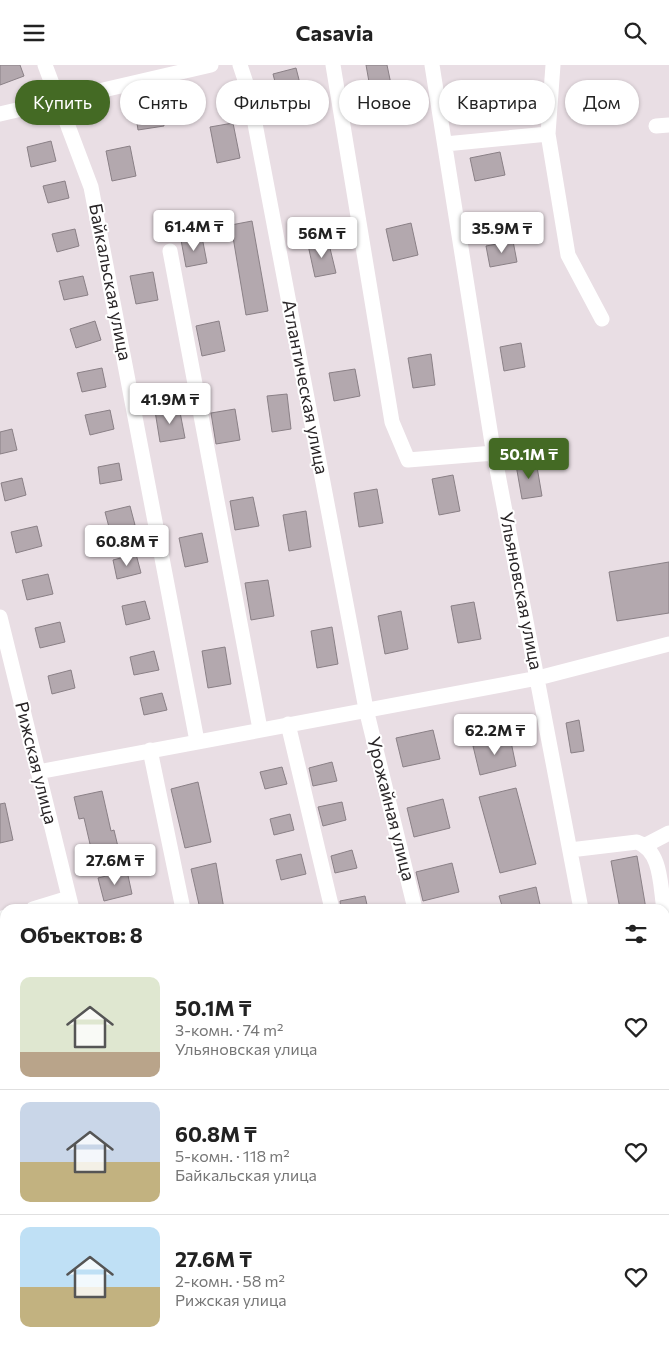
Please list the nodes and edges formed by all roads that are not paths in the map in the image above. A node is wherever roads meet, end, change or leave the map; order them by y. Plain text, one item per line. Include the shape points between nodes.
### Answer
1 (45, 65) edge
2 (211, 65) edge
3 (240, 65) edge
4 (333, 65) edge
5 (432, 65) edge
6 (552, 65) edge
7 (51, 80) edge
8 (110, 88) edge
9 (15, 111) edge
10 (0, 115) edge
11 (68, 125) edge
12 (548, 134) junction
13 (445, 144) junction
14 (170, 251) dead end
15 (602, 319) dead end
16 (494, 453) junction
17 (0, 617) edge
18 (669, 644) edge
19 (538, 678) junction
20 (366, 709) junction
21 (288, 724) junction
22 (260, 729) junction
23 (197, 741) junction
24 (150, 750) junction
25 (38, 772) junction
26 (669, 833) edge
27 (646, 845) junction
28 (570, 849) junction
29 (70, 903) edge
30 (182, 904) edge
31 (331, 904) edge
32 (415, 904) edge
33 (580, 904) edge
34 (663, 904) edge

1 - 7 street, Байкальская улица
2 - 8 street
3 - 20 street, Атлантическая улица via 249,92
4 - 16 street via 392,421 408,460
5 - 13 street, Ульяновская улица
6 - 12 street
9 - 10 street
11 - 23 street, Байкальская улица via 91,187
12 - 13 street
12 - 15 street via 568,255
13 - 16 street, Ульяновская улица
14 - 22 street
16 - 19 street, Ульяновская улица
17 - 25 street, Рижская улица
18 - 19 street
19 - 20 street
19 - 28 street, Ульяновская улица
20 - 21 street
20 - 32 street, Урожайная улица
21 - 22 street
21 - 31 street
22 - 23 street
23 - 24 street
24 - 25 street
24 - 30 street
25 - 29 street, Рижская улица
26 - 27 street
27 - 28 street via 636,842
27 - 34 street via 654,855
28 - 33 street, Ульяновская улица

